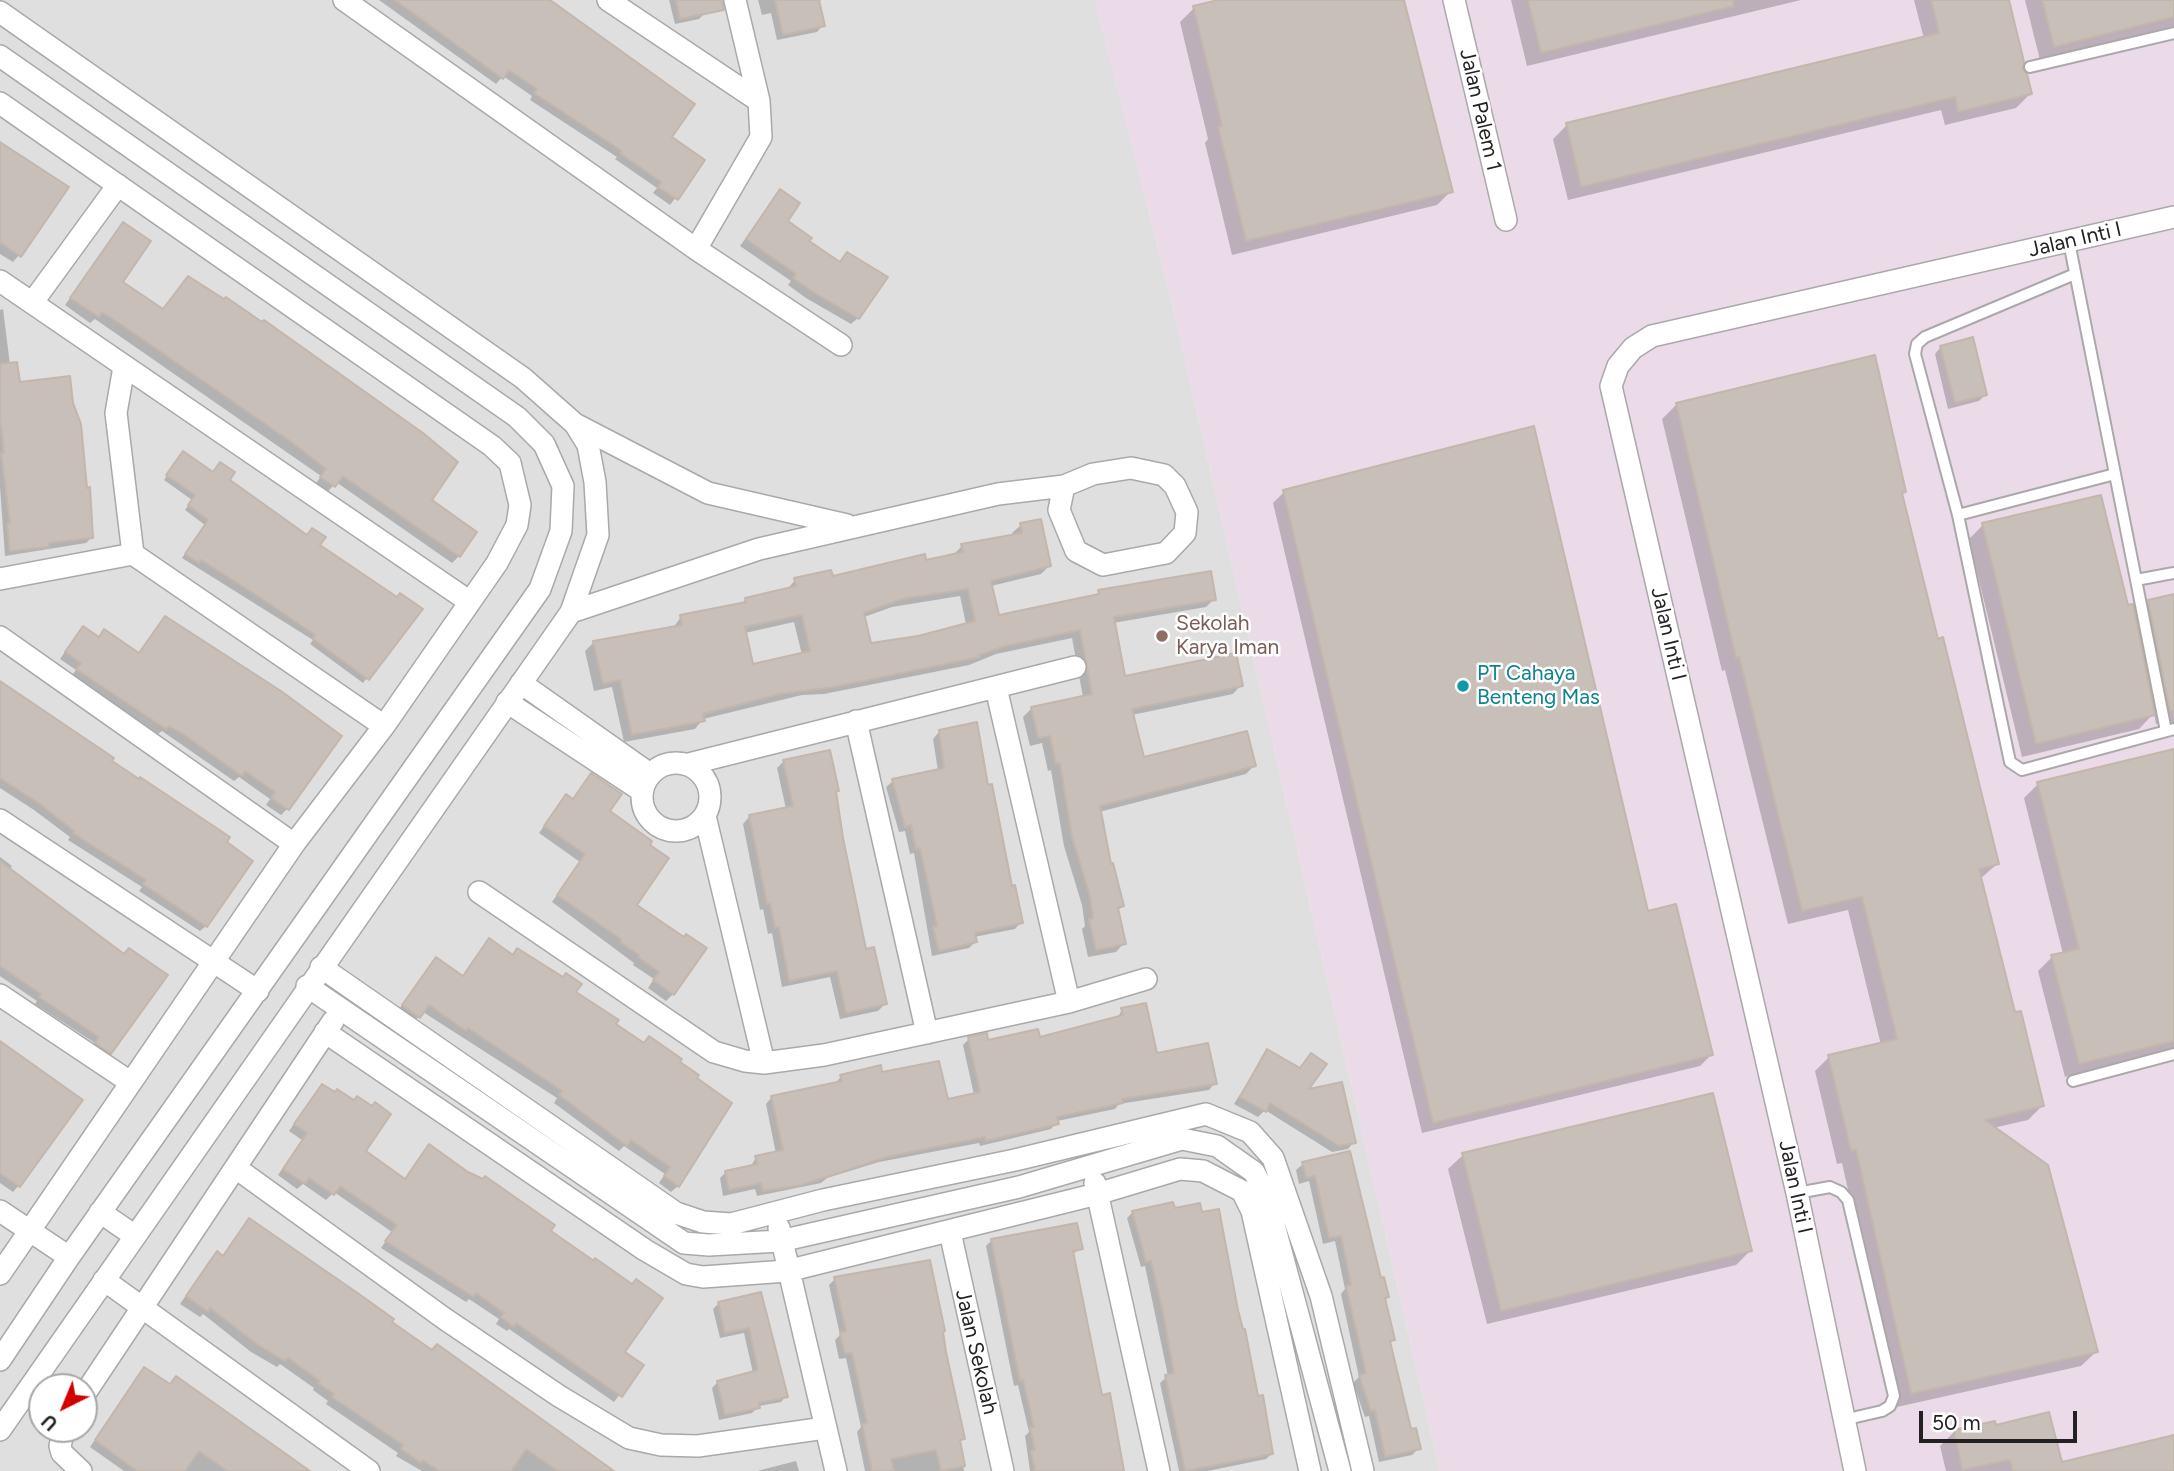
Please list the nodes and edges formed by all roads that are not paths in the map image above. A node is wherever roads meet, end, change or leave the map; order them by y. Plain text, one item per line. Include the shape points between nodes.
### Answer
1 (344, 0) edge
2 (608, 0) edge
3 (735, 0) edge
4 (1454, 0) edge
5 (0, 12) edge
6 (2174, 33) edge
7 (42, 41) junction
8 (0, 56) edge
9 (2030, 67) dead end
10 (10, 72) edge
11 (759, 101) junction
12 (127, 102) junction
13 (0, 103) edge
14 (107, 129) junction
15 (118, 185) junction
16 (253, 189) junction
17 (2174, 217) edge
18 (234, 218) junction
19 (1507, 220) dead end
20 (2069, 242) junction
21 (696, 249) junction
22 (2075, 274) junction
23 (0, 281) edge
24 (32, 303) junction
25 (841, 345) dead end
26 (124, 367) junction
27 (517, 417) junction
28 (575, 424) junction
29 (492, 446) junction
30 (2115, 474) junction
31 (1064, 486) junction
32 (1958, 515) junction
33 (852, 526) junction
34 (133, 554) junction
35 (2174, 573) edge
36 (0, 579) edge
37 (2136, 580) junction
38 (470, 603) junction
39 (571, 612) junction
40 (0, 636) edge
41 (1075, 667) dead end
42 (521, 683) junction
43 (996, 688) junction
44 (507, 702) junction
45 (856, 721) junction
46 (384, 726) junction
47 (2170, 730) edge
48 (689, 764) junction
49 (646, 782) junction
50 (705, 816) junction
51 (0, 820) edge
52 (372, 828) junction
53 (294, 844) junction
54 (403, 850) junction
55 (479, 892) dead end
56 (213, 962) junction
57 (320, 967) junction
58 (1146, 979) dead end
59 (307, 986) junction
60 (258, 991) junction
61 (0, 995) edge
62 (348, 999) junction
63 (1069, 1002) junction
64 (325, 1032) junction
65 (927, 1033) junction
66 (2174, 1054) edge
67 (764, 1063) junction
68 (2073, 1081) dead end
69 (130, 1082) junction
70 (498, 1089) junction
71 (483, 1106) junction
72 (1015, 1160) junction
73 (236, 1168) junction
74 (1092, 1168) junction
75 (1019, 1187) junction
76 (1797, 1193) junction
77 (1097, 1194) junction
78 (621, 1202) junction
79 (0, 1211) edge
80 (100, 1212) junction
81 (778, 1212) junction
82 (608, 1224) junction
83 (30, 1231) junction
84 (950, 1232) junction
85 (135, 1236) junction
86 (780, 1241) junction
87 (69, 1257) junction
88 (788, 1271) junction
89 (0, 1274) edge
90 (104, 1280) junction
91 (1321, 1296) junction
92 (1296, 1300) junction
93 (145, 1306) junction
94 (0, 1360) edge
95 (98, 1375) edge
96 (1843, 1420) junction
97 (825, 1428) junction
98 (0, 1430) edge
99 (61, 1443) edge
100 (81, 1471) edge
101 (369, 1471) edge
102 (836, 1471) edge
103 (1003, 1471) edge
104 (1159, 1471) edge
105 (1310, 1471) edge
106 (1340, 1471) edge
107 (1363, 1471) edge
108 (1855, 1471) edge

1 - 21 street
2 - 11 street
3 - 11 street
4 - 19 street, Jalan Palem 1
5 - 7 street
6 - 9 lane
7 - 10 street
7 - 12 street
8 - 10 street
10 - 14 street
11 - 21 street via 761,137
12 - 14 street
12 - 16 street
13 - 15 street
14 - 18 street
15 - 24 street
15 - 29 street
16 - 18 street
16 - 28 street via 523,378
17 - 20 street, Jalan Inti I
18 - 27 street
20 - 22 lane
20 - 76 street, Jalan Inti I via 1652,336 1633,348 1618,366 1611,386
21 - 25 street
22 - 30 lane
22 - 32 lane via 1917,344 1915,354
23 - 24 street
24 - 26 street
26 - 34 street via 116,414
26 - 38 street
27 - 29 street
27 - 52 street via 544,444 563,486 561,531 540,589
28 - 33 street via 708,493
28 - 39 street via 593,460 598,536
29 - 38 street via 510,463 520,505 512,535
30 - 32 lane
30 - 37 lane
31 - 31 street via 1059,510 1076,551 1103,565 1166,553 1185,533 1183,498 1164,475 1131,468 1093,474
31 - 33 street via 998,494
32 - 47 lane via 2011,762 2022,770
33 - 39 street via 747,553
34 - 36 street
34 - 46 street
35 - 37 lane
37 - 47 lane
38 - 46 street
39 - 42 street
40 - 53 street
41 - 43 street
42 - 44 street
42 - 49 street
43 - 45 street
43 - 63 street
44 - 49 street
44 - 54 street
45 - 48 street
45 - 65 street
46 - 53 street
48 - 49 street via 668,763
48 - 50 street via 702,773 709,787
49 - 50 street via 643,806 651,820 664,828 694,827
50 - 67 street
51 - 56 street
52 - 54 street
52 - 60 street
53 - 56 street
54 - 57 street
55 - 67 street via 714,1052
56 - 60 street
56 - 69 street
57 - 59 street
57 - 62 street
58 - 63 street
59 - 62 street
59 - 85 street
60 - 80 street
61 - 69 street
62 - 64 street
62 - 70 street
62 - 71 street
63 - 65 street
64 - 73 street
64 - 82 street
65 - 67 street
66 - 68 lane
69 - 83 street
70 - 71 street
70 - 81 street via 682,1215 731,1224
71 - 78 street
72 - 75 street
72 - 81 street
72 - 91 street via 1206,1114 1250,1132 1273,1157
73 - 93 street
73 - 97 street via 445,1319 629,1438 698,1446
74 - 75 street
74 - 77 street
74 - 92 street via 1182,1139 1217,1146 1254,1172 1266,1195
75 - 86 street
76 - 96 street, Jalan Inti I
76 - 96 lane via 1830,1187 1848,1200 1894,1396 1882,1411
77 - 84 street
77 - 104 street
77 - 105 street via 1180,1169 1203,1171 1242,1191 1252,1211
78 - 82 street
78 - 86 street via 684,1243
79 - 83 street
80 - 85 street
80 - 87 street
81 - 86 street
82 - 88 street via 686,1274 726,1278
83 - 87 street
83 - 89 street
84 - 88 street
84 - 103 street, Jalan Sekolah
85 - 90 street
86 - 88 street
87 - 94 street
88 - 97 street
90 - 93 street
90 - 98 street
91 - 92 street
91 - 107 street
92 - 106 street
93 - 95 street
93 - 101 street via 195,1348
96 - 108 street, Jalan Inti I
97 - 102 street
99 - 100 street via 62,1453

